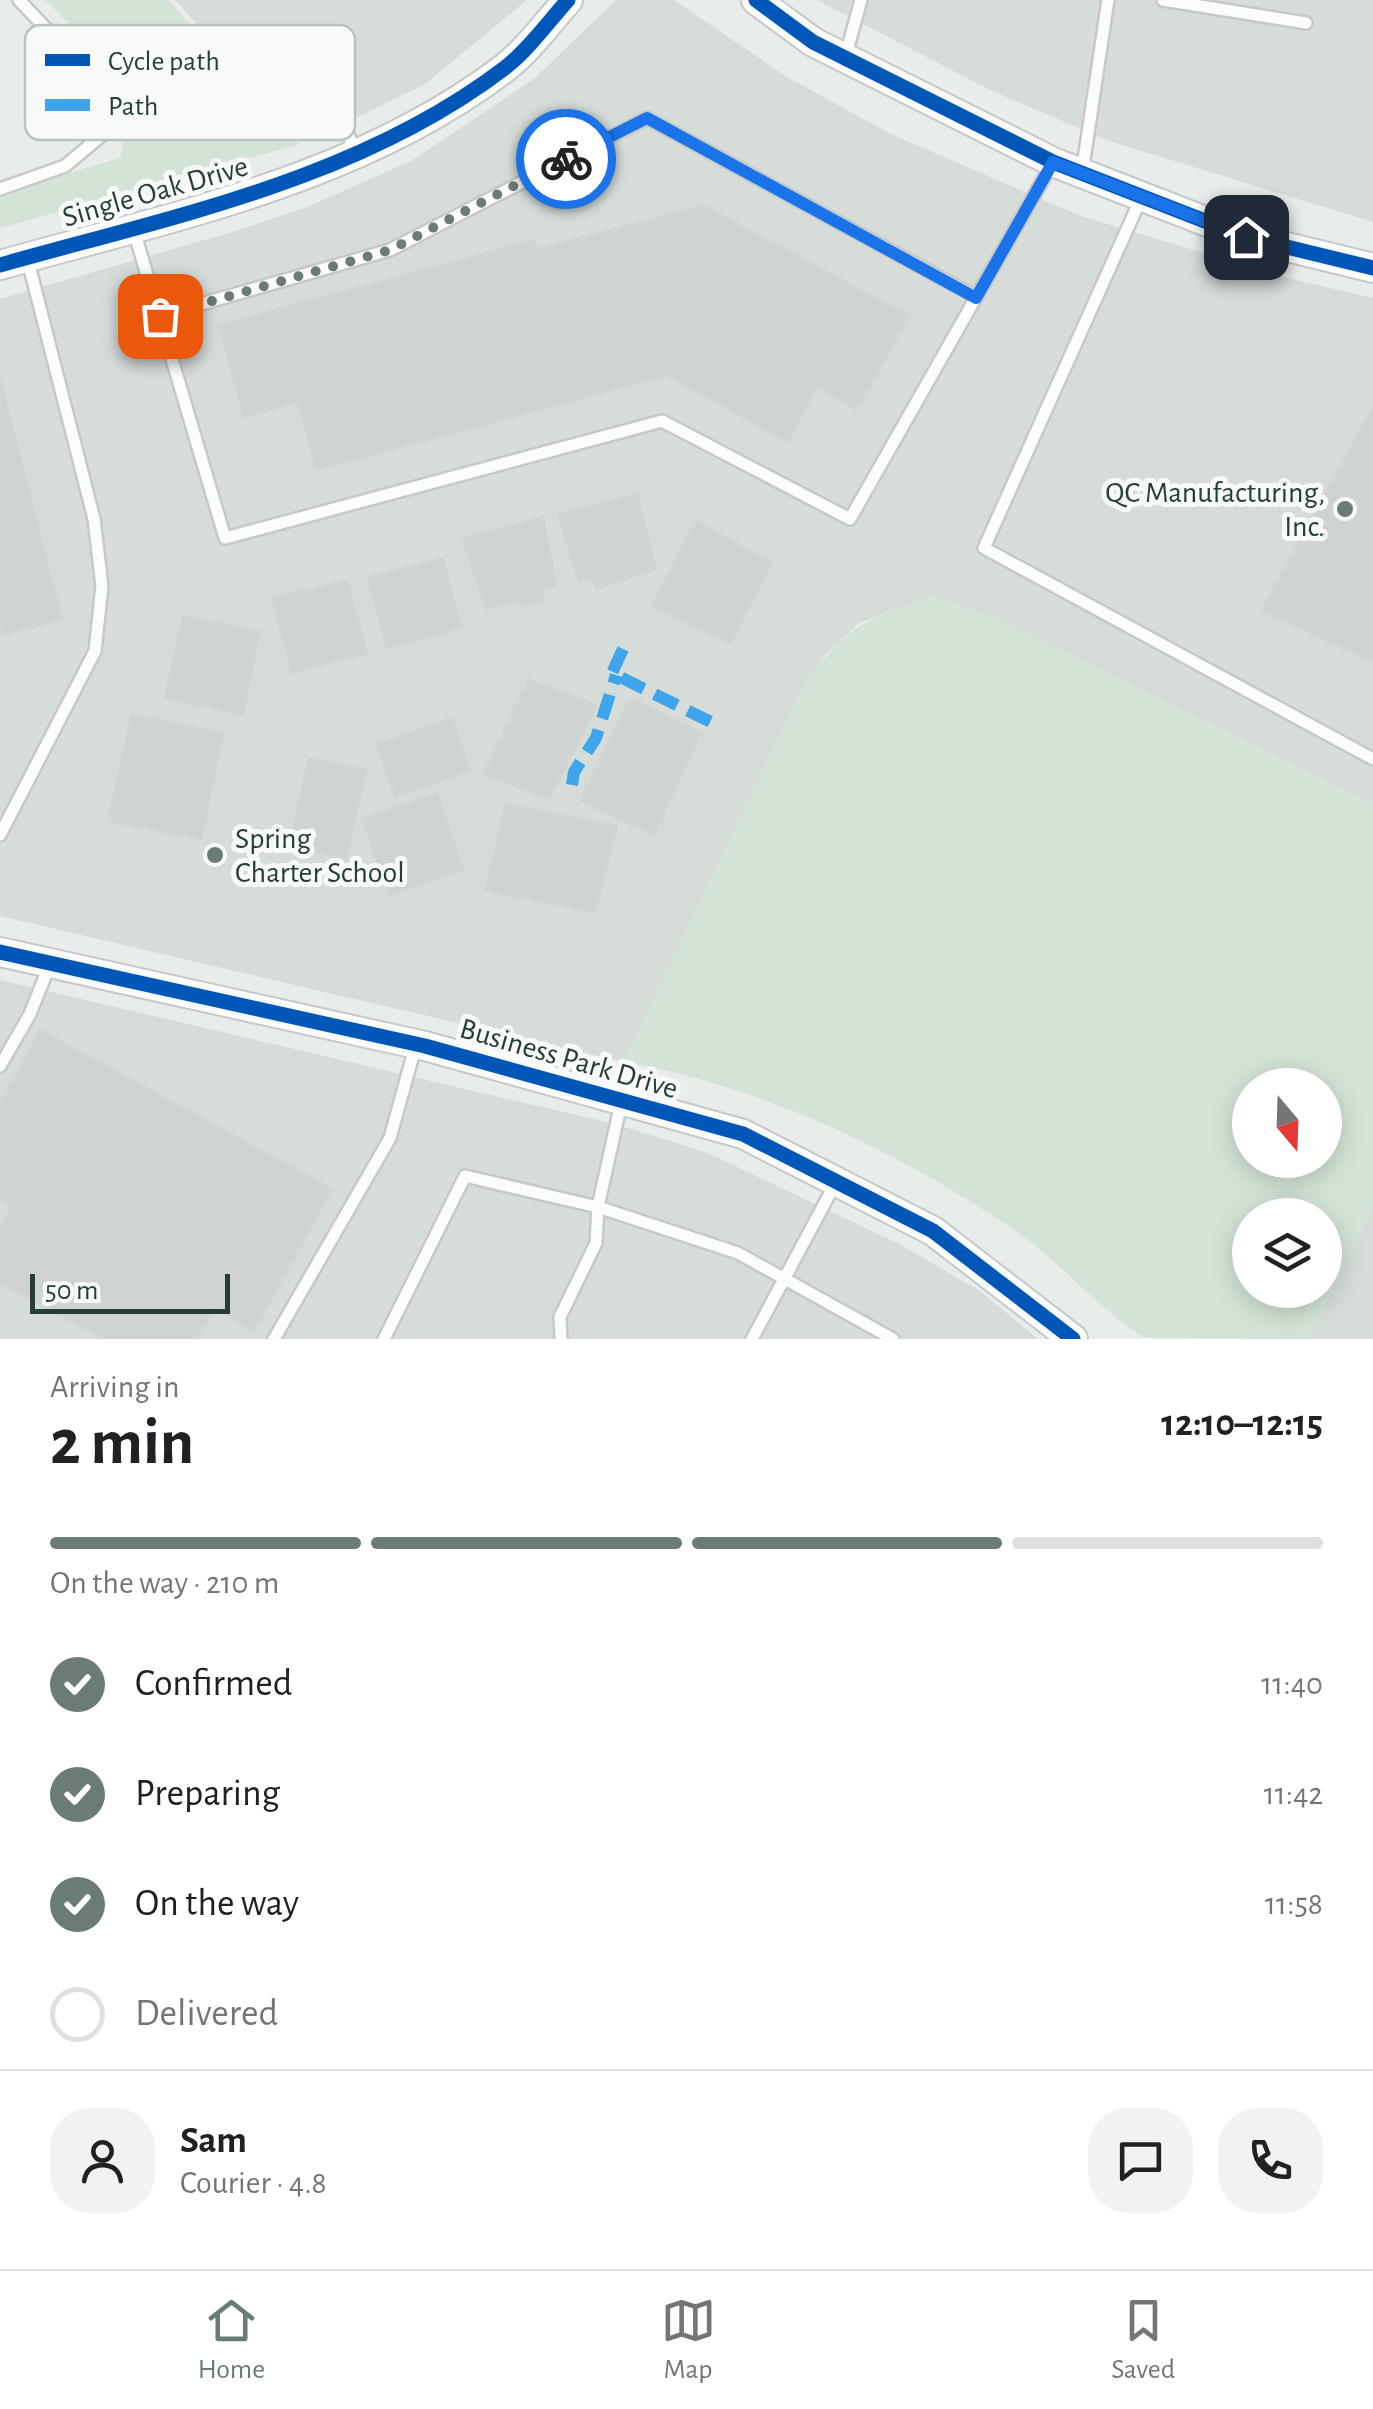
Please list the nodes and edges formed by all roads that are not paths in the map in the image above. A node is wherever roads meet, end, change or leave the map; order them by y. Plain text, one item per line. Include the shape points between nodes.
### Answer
1 (19, 0) edge
2 (568, 0) edge
3 (756, 0) edge
4 (861, 0) edge
5 (1108, 0) edge
6 (1163, 0) edge
7 (1306, 23) dead end
8 (43, 25) edge
9 (845, 58) junction
10 (96, 140) edge
11 (350, 140) edge
12 (356, 154) junction
13 (1053, 162) junction
14 (1082, 173) junction
15 (0, 189) edge
16 (1142, 196) junction
17 (133, 226) junction
18 (14, 261) edge
19 (1373, 268) edge
20 (976, 298) junction
21 (160, 316) junction
22 (1373, 759) edge
23 (0, 835) edge
24 (0, 952) edge
25 (50, 964) junction
26 (416, 1044) junction
27 (0, 1066) edge
28 (621, 1102) junction
29 (836, 1182) junction
30 (598, 1206) junction
31 (784, 1278) junction
32 (274, 1339) edge
33 (384, 1339) edge
34 (561, 1339) edge
35 (752, 1339) edge
36 (893, 1339) edge
37 (1072, 1339) edge

1 - 8 lane
2 - 12 street, Single Oak Drive via 508,66
3 - 9 street
4 - 9 lane
5 - 14 lane
6 - 7 lane
9 - 13 street
10 - 15 lane via 65,166
11 - 12 lane
12 - 17 street, Single Oak Drive via 207,210
13 - 14 street
13 - 20 lane
14 - 16 street
16 - 19 street via 1246,237
16 - 22 lane via 984,548
17 - 18 street, Single Oak Drive
17 - 21 lane
18 - 23 lane via 94,519 102,586 95,651
20 - 21 lane via 647,118 390,250
20 - 21 lane via 850,519 662,422 225,538
24 - 25 street, Business Park Drive
25 - 26 street, Business Park Drive
25 - 27 lane
26 - 28 street, Business Park Drive
26 - 32 lane via 390,1138
28 - 29 street, Business Park Drive via 743,1134
28 - 30 lane
29 - 31 lane
29 - 37 street, Business Park Drive via 933,1232
30 - 31 lane via 738,1254
30 - 33 lane via 464,1176
30 - 34 lane via 596,1243 560,1316
31 - 35 lane
31 - 36 lane

